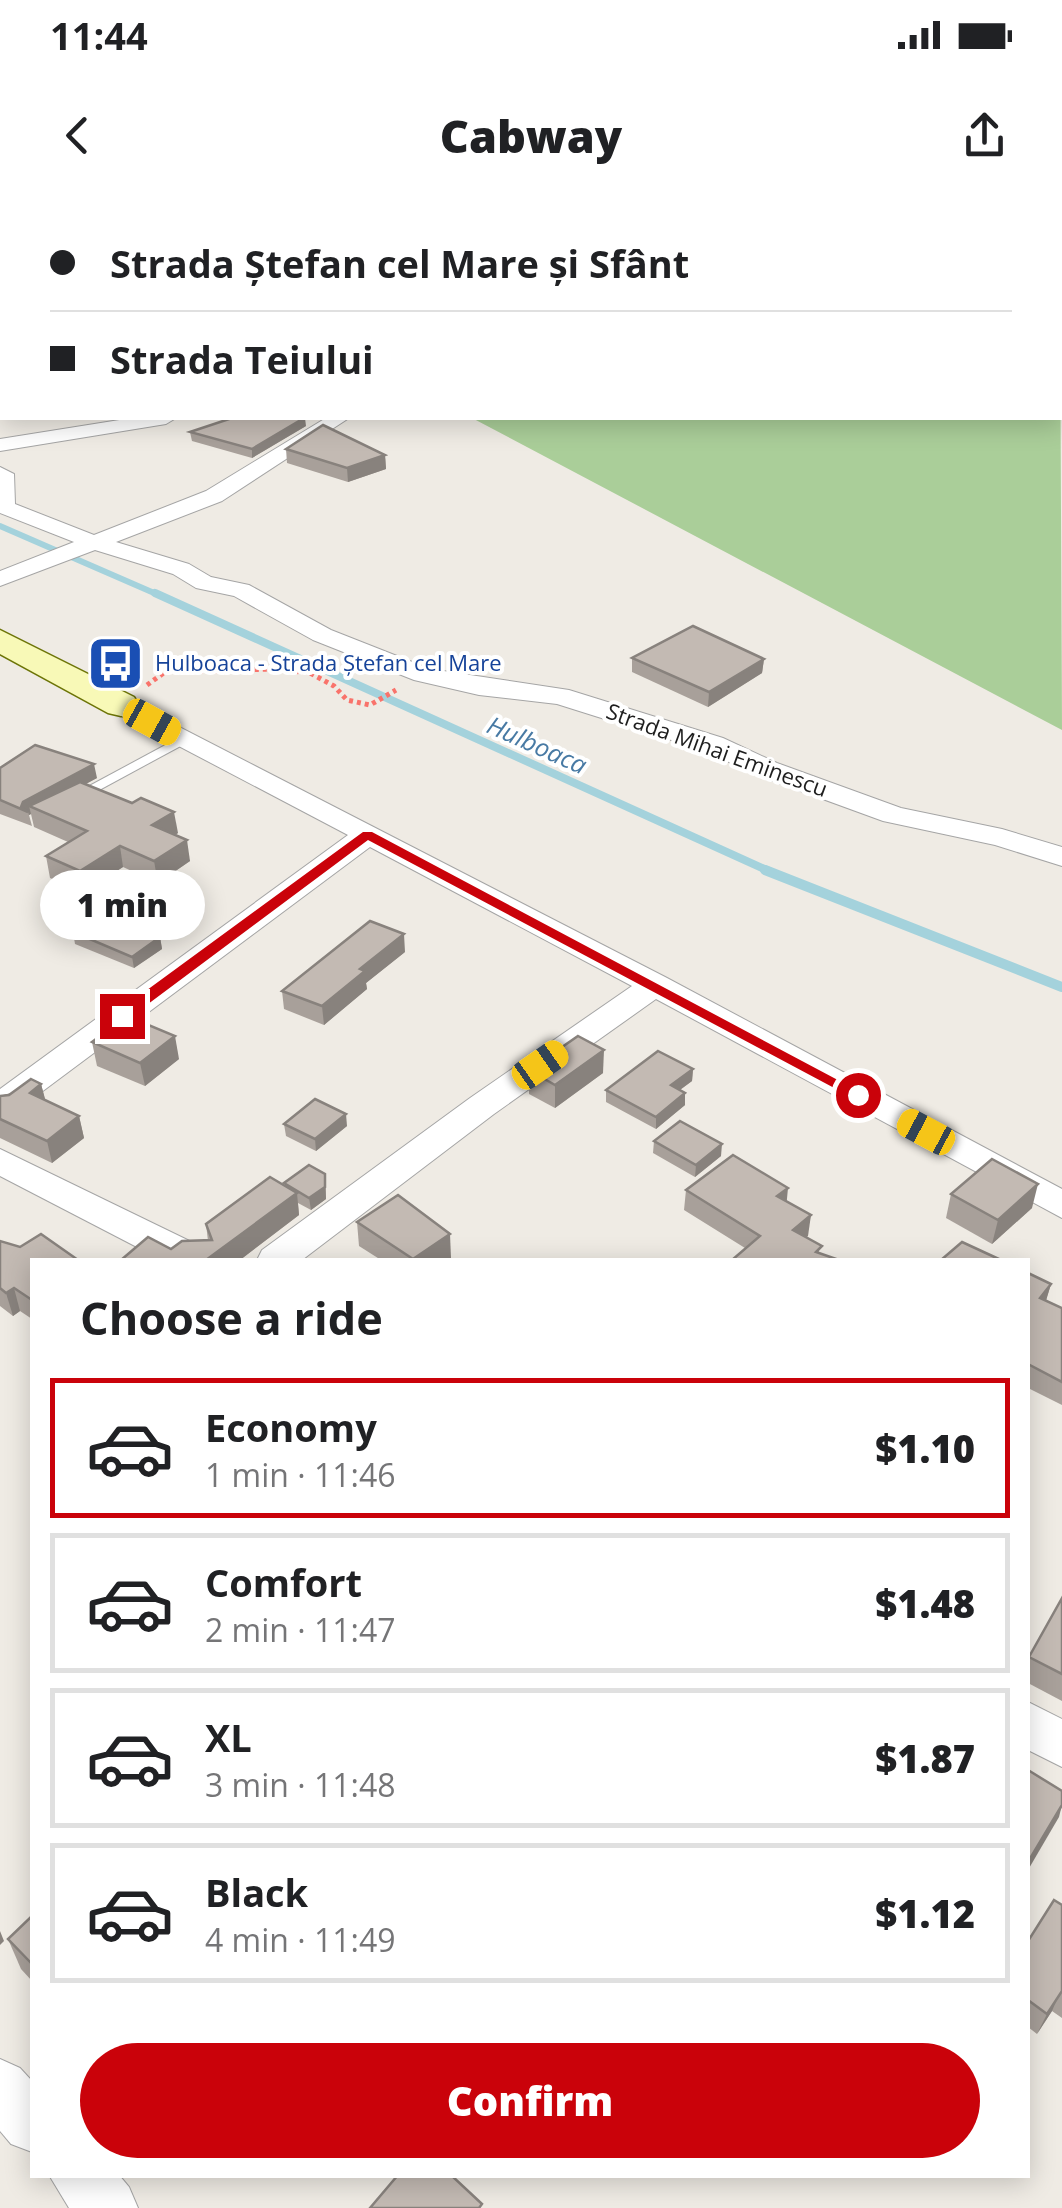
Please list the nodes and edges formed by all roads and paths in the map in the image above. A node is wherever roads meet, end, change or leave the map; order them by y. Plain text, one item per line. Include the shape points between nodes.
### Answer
1 (155, 420) edge
2 (163, 420) edge
3 (335, 420) edge
4 (185, 434) dead end
5 (0, 446) edge
6 (0, 473) edge
7 (2, 506) edge
8 (86, 545) junction
9 (0, 579) edge
10 (0, 640) edge
11 (165, 672) dead end
12 (394, 691) dead end
13 (121, 705) joint
14 (184, 739) junction
15 (66, 803) edge
16 (367, 834) junction
17 (1062, 858) edge
18 (655, 985) junction
19 (0, 1106) edge
20 (0, 1161) edge
21 (1062, 1205) edge
22 (190, 1258) edge
23 (279, 1258) edge
24 (1030, 1725) edge
25 (1062, 1745) edge
26 (0, 2088) edge
27 (30, 2121) edge
28 (82, 2178) edge
29 (108, 2208) edge

1 - 5 street
2 - 4 street
3 - 8 street via 214,496
6 - 7 street, Strada Mihai Eminescu
7 - 8 street, Strada Mihai Eminescu
8 - 9 street
8 - 17 street, Strada Mihai Eminescu via 241,590 322,635 423,675 560,696 713,744 893,815
10 - 13 street
11 - 12 path via 310,673 347,700 370,705
13 - 14 street
14 - 15 lane
14 - 16 street
16 - 18 street
16 - 19 street
18 - 21 street
18 - 23 street
20 - 22 street
24 - 25 street
26 - 27 street
28 - 29 street

